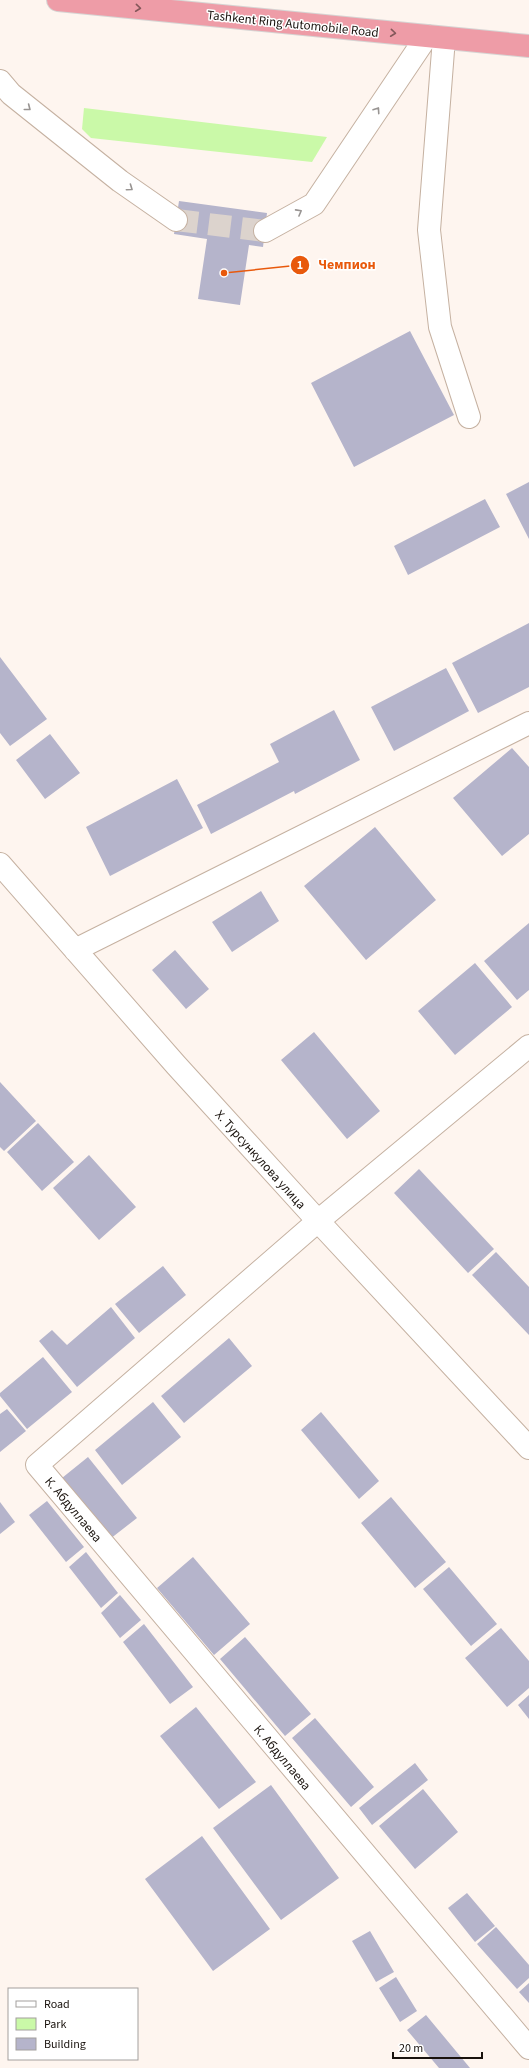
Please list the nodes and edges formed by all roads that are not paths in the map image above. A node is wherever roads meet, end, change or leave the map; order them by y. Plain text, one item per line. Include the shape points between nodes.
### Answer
1 (58, 0) edge
2 (435, 37) junction
3 (529, 46) edge
4 (0, 81) edge
5 (176, 220) tunnel mouth
6 (265, 231) tunnel mouth
7 (469, 417) dead end
8 (529, 723) edge
9 (3, 875) edge
10 (75, 950) junction
11 (529, 1046) edge
12 (318, 1221) junction
13 (529, 1448) edge
14 (529, 2048) edge

1 -> 2 highway, Tashkent Ring Automobile Road
2 - 3 highway, Tashkent Ring Automobile Road
6 -> 2 street via 314,204
2 - 7 street via 429,230 440,327
4 -> 5 street via 11,94 108,171
8 - 10 street
9 - 10 street, Х. Турсункулова улица
10 - 12 street, Х. Турсункулова улица
11 - 12 street
12 - 13 street, Х. Турсункулова улица
12 - 14 street, К. Абдуллаева via 37,1466

